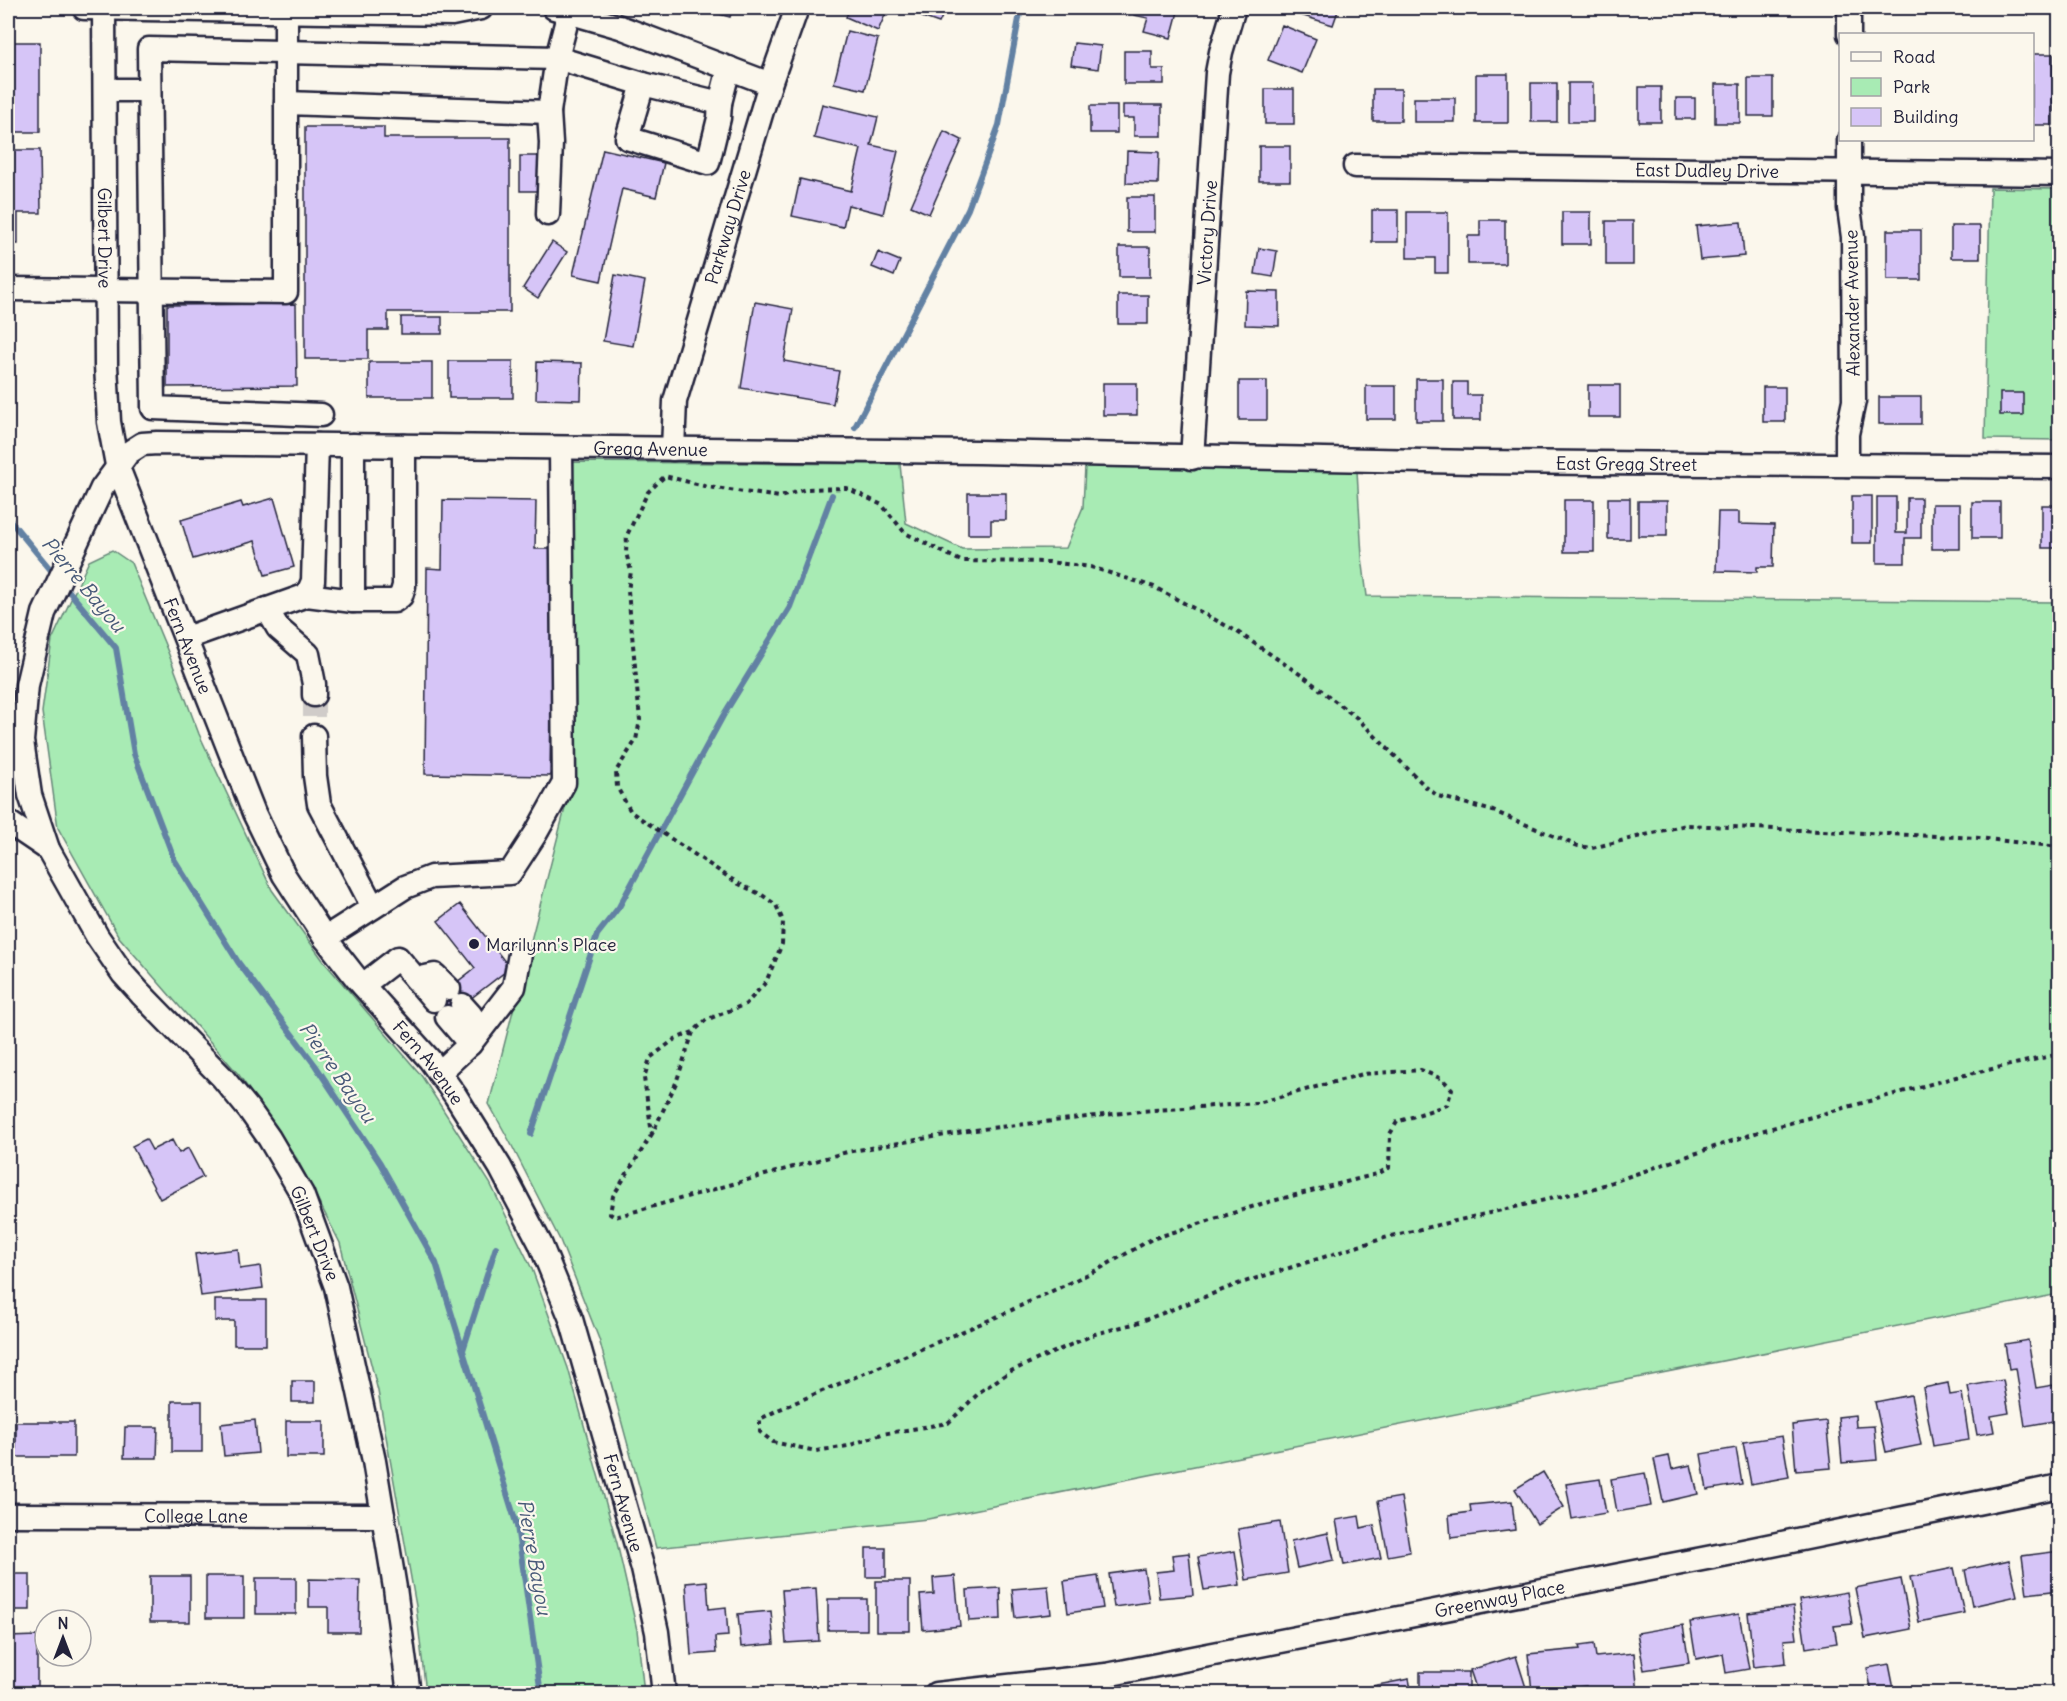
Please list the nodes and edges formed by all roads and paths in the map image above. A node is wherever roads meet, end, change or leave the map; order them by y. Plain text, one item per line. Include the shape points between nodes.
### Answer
1 (84, 8) edge
2 (105, 8) edge
3 (482, 8) edge
4 (797, 8) edge
5 (1234, 8) edge
6 (1849, 8) edge
7 (561, 10) edge
8 (286, 11) junction
9 (1849, 33) edge
10 (287, 53) junction
11 (557, 58) junction
12 (729, 68) junction
13 (643, 84) junction
14 (770, 84) junction
15 (105, 90) junction
16 (149, 90) junction
17 (286, 102) junction
18 (720, 103) junction
19 (549, 112) junction
20 (1849, 141) edge
21 (1355, 166) dead end
22 (1849, 172) junction
23 (2060, 174) edge
24 (548, 214) dead end
25 (8, 289) edge
26 (106, 290) junction
27 (152, 291) junction
28 (228, 411) junction
29 (321, 415) dead end
30 (228, 444) junction
31 (317, 445) junction
32 (353, 445) junction
33 (404, 446) junction
34 (561, 448) junction
35 (673, 449) junction
36 (1192, 458) junction
37 (117, 465) junction
38 (1847, 465) junction
39 (2060, 467) edge
40 (55, 590) joint
41 (307, 595) junction
42 (352, 601) junction
43 (267, 609) junction
44 (186, 638) junction
45 (314, 695) tunnel mouth
46 (314, 736) tunnel mouth
47 (9, 828) edge
48 (2060, 847) edge
49 (48, 849) junction
50 (373, 907) junction
51 (325, 938) junction
52 (520, 954) dead end
53 (363, 985) junction
54 (693, 1032) junction
55 (466, 1040) junction
56 (2060, 1054) edge
57 (439, 1073) junction
58 (652, 1134) junction
59 (2060, 1486) edge
60 (8, 1515) edge
61 (383, 1516) junction
62 (409, 1694) edge
63 (664, 1694) edge
64 (936, 1694) edge

1 - 2 street
2 - 8 street
2 - 15 street, Gilbert Drive
3 - 8 street via 452,14
4 - 14 street, Parkway Drive
5 - 36 street, Victory Drive via 1218,73
6 - 9 street
7 - 11 street
7 - 12 street via 620,27
8 - 10 street
10 - 11 street
10 - 16 street via 149,49
10 - 17 street
11 - 13 street
11 - 19 street
12 - 14 street
12 - 18 street
13 - 18 street
13 - 18 street via 627,138 708,163
14 - 35 street, Parkway Drive via 675,401
15 - 16 street
15 - 26 street, Gilbert Drive
16 - 27 street
17 - 19 street
17 - 27 street via 286,292
19 - 24 street
20 - 22 street, Alexander Avenue
21 - 22 street, East Dudley Drive
22 - 23 street, East Dudley Drive
22 - 38 street, Alexander Avenue via 1854,401 1847,434
25 - 26 street
26 - 27 street
26 - 37 street, Gilbert Drive via 109,422
27 - 28 street via 153,408
28 - 29 street
28 - 30 street
30 - 31 street, Gregg Avenue
30 - 37 street, Gregg Avenue via 142,444
31 - 32 street, Gregg Avenue
31 - 41 street via 313,581
32 - 33 street, Gregg Avenue
32 - 42 street
33 - 34 street, Gregg Avenue
33 - 42 street via 401,596 394,601
34 - 35 street, Gregg Avenue
34 - 50 street via 564,783 510,873 431,877 405,887
35 - 36 street, Gregg Avenue
36 - 38 street, East Gregg Street
37 - 40 street, Gregg Avenue via 102,488
37 - 44 street, Fern Avenue
38 - 39 street, East Gregg Street
40 - 49 street, Gilbert Drive via 44,613 27,685 22,741 30,795
41 - 42 street
41 - 43 street
43 - 44 street
43 - 45 street via 278,628 308,654
44 - 51 street, Fern Avenue via 254,813 284,875
46 - 50 street via 319,804
47 - 49 street
48 - 54 path via 1979,838 1686,825 1592,848 1578,846 1493,811 1438,796 1357,718 1304,677 1236,631 1154,587 1091,567 1049,562 962,561 905,533 882,505 847,488 806,489 780,497 665,477 648,492 627,535 640,720 636,740 616,771 617,787 631,812 739,884 762,894 776,905 783,921 782,944 766,982 746,1004 706,1020
49 - 61 street, Gilbert Drive via 123,974 250,1111 302,1194 336,1287
50 - 51 street
51 - 53 street, Fern Avenue
52 - 55 street via 514,987
53 - 55 street via 398,958 416,979 448,1003
53 - 57 street, Fern Avenue
54 - 58 path via 676,1083
54 - 58 path via 675,1039 650,1058 644,1078
55 - 57 street
56 - 58 path via 1956,1077 1772,1128 1592,1190 1391,1236 1260,1277 1137,1323 1095,1334 1011,1371 981,1391 948,1423 816,1451 773,1442 760,1432 760,1419 1001,1315 1100,1269 1152,1239 1261,1204 1377,1174 1389,1168 1390,1134 1396,1122 1447,1105 1452,1089 1442,1079 1421,1070 1364,1074 1258,1103 1140,1111 974,1130 847,1152 615,1217 610,1214 613,1197
57 - 63 street, Fern Avenue via 501,1167 540,1243 572,1319 643,1569 657,1632
59 - 64 street, Greenway Place via 1106,1675
60 - 61 street, College Lane
61 - 62 street, Gilbert Drive

